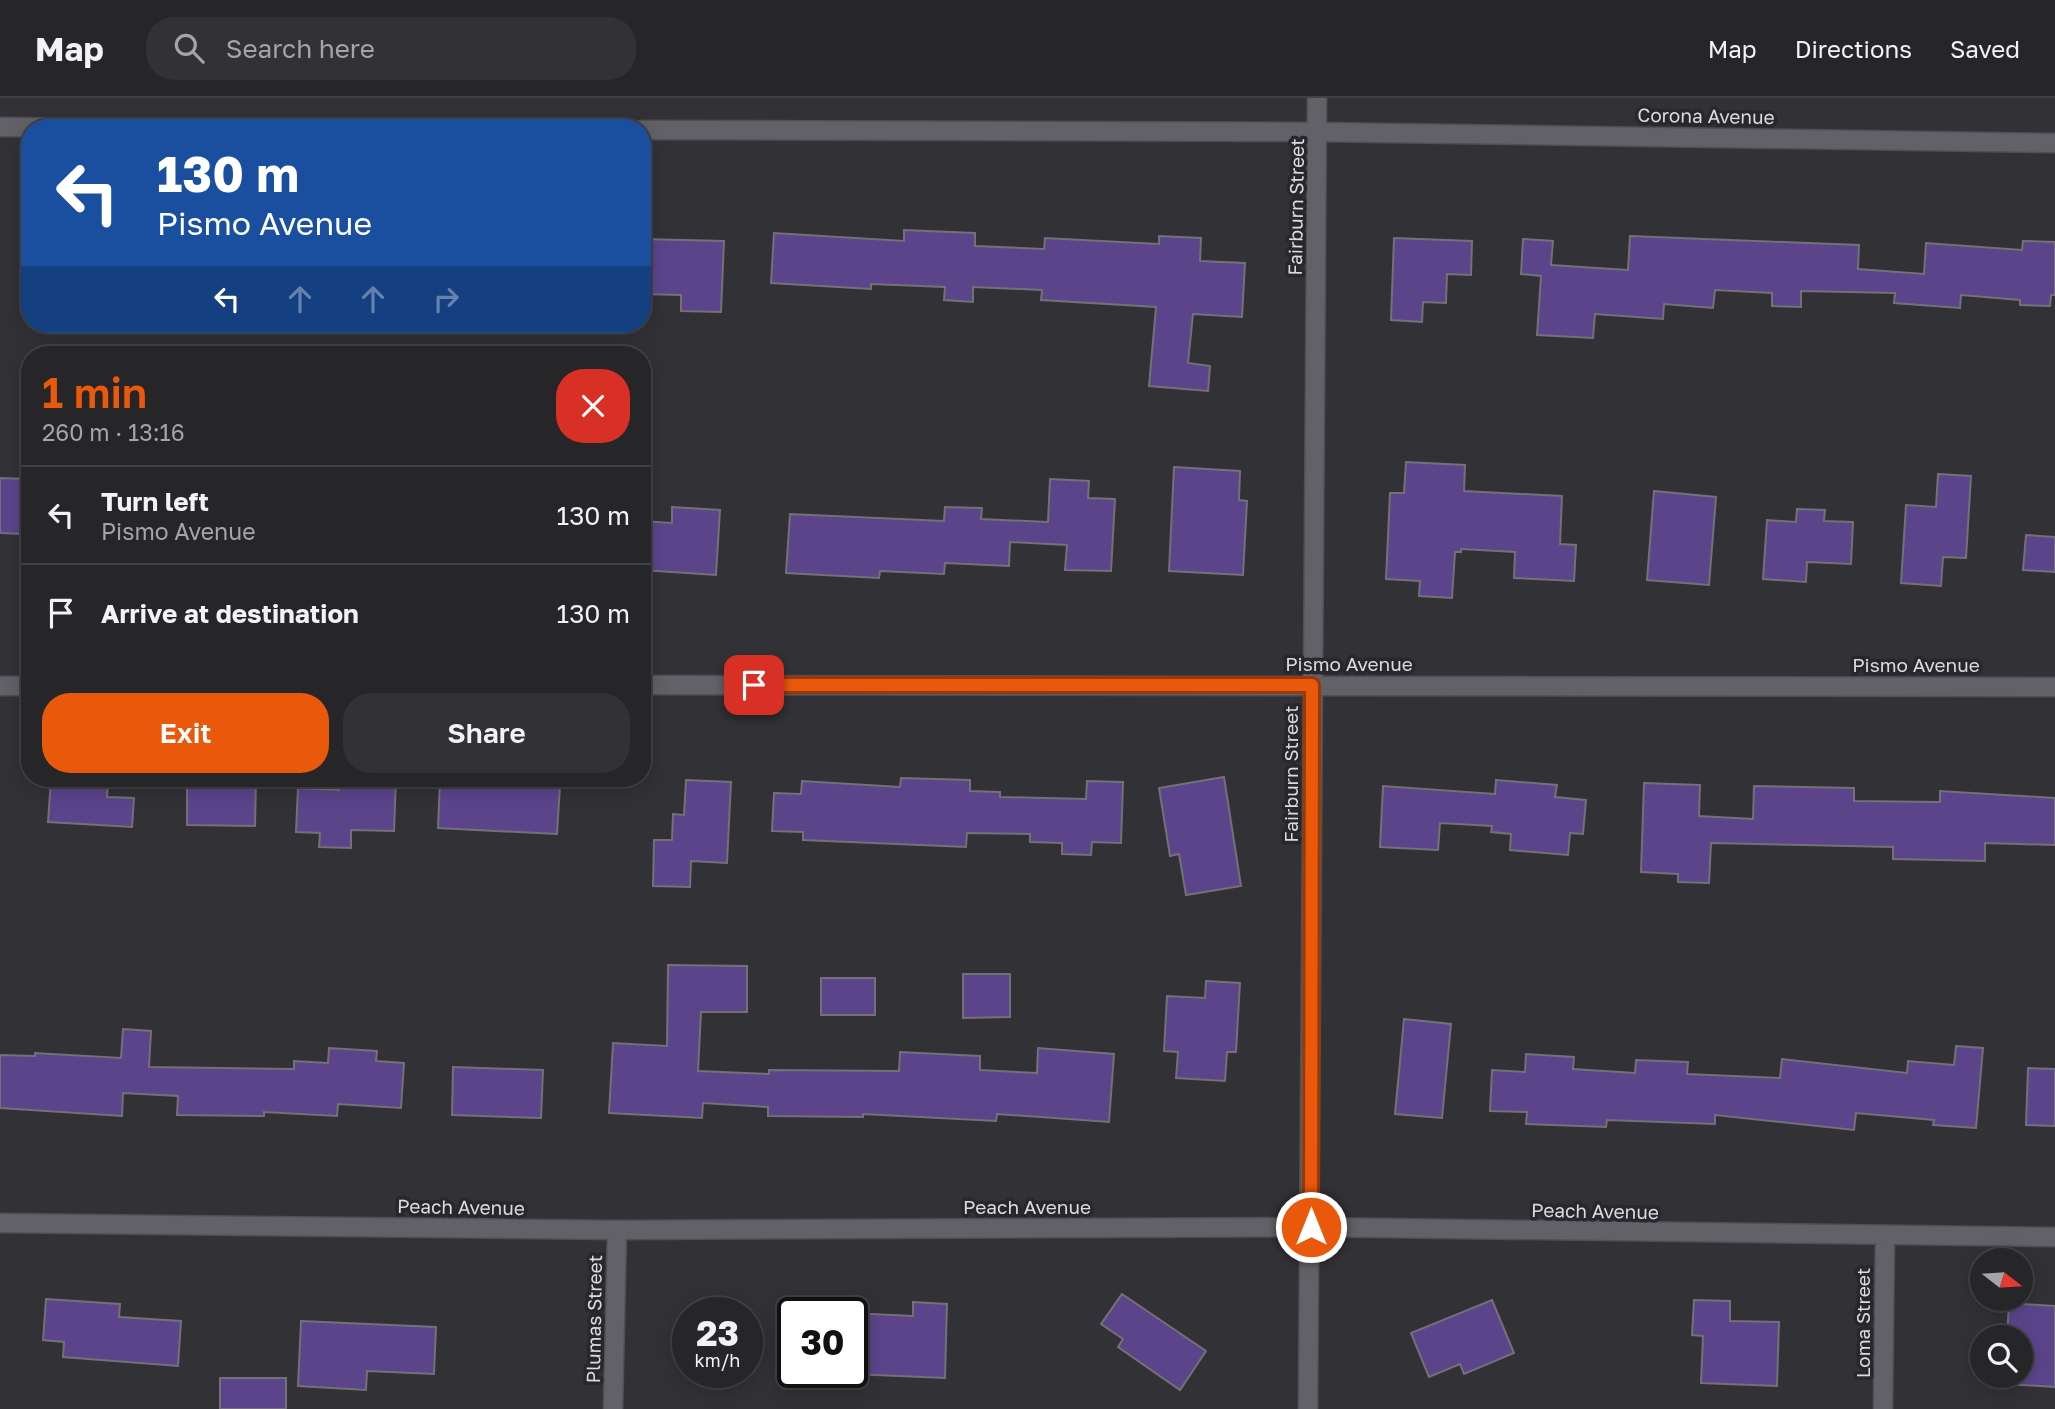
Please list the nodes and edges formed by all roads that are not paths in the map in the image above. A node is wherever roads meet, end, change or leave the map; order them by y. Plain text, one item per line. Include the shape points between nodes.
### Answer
1 (1317, 98) edge
2 (0, 127) edge
3 (21, 127) edge
4 (651, 130) edge
5 (1318, 132) junction
6 (2055, 142) edge
7 (651, 685) edge
8 (1312, 685) junction
9 (0, 686) edge
10 (21, 686) edge
11 (2055, 687) edge
12 (0, 1223) edge
13 (1311, 1227) junction
14 (617, 1230) junction
15 (1885, 1236) junction
16 (2055, 1237) edge
17 (613, 1409) edge
18 (1308, 1409) edge
19 (1883, 1409) edge

1 - 5 street, Fairburn Street
2 - 3 street
4 - 5 street, Corona Avenue
5 - 6 street, Corona Avenue
5 - 8 street, Fairburn Street
7 - 8 street, Pismo Avenue
8 - 11 street, Pismo Avenue
8 - 13 street, Fairburn Street
9 - 10 street
12 - 14 street, Peach Avenue
13 - 14 street, Peach Avenue
13 - 15 street, Peach Avenue
13 - 18 street, Fairburn Street
14 - 17 street, Plumas Street
15 - 16 street, Peach Avenue
15 - 19 street, Loma Street

